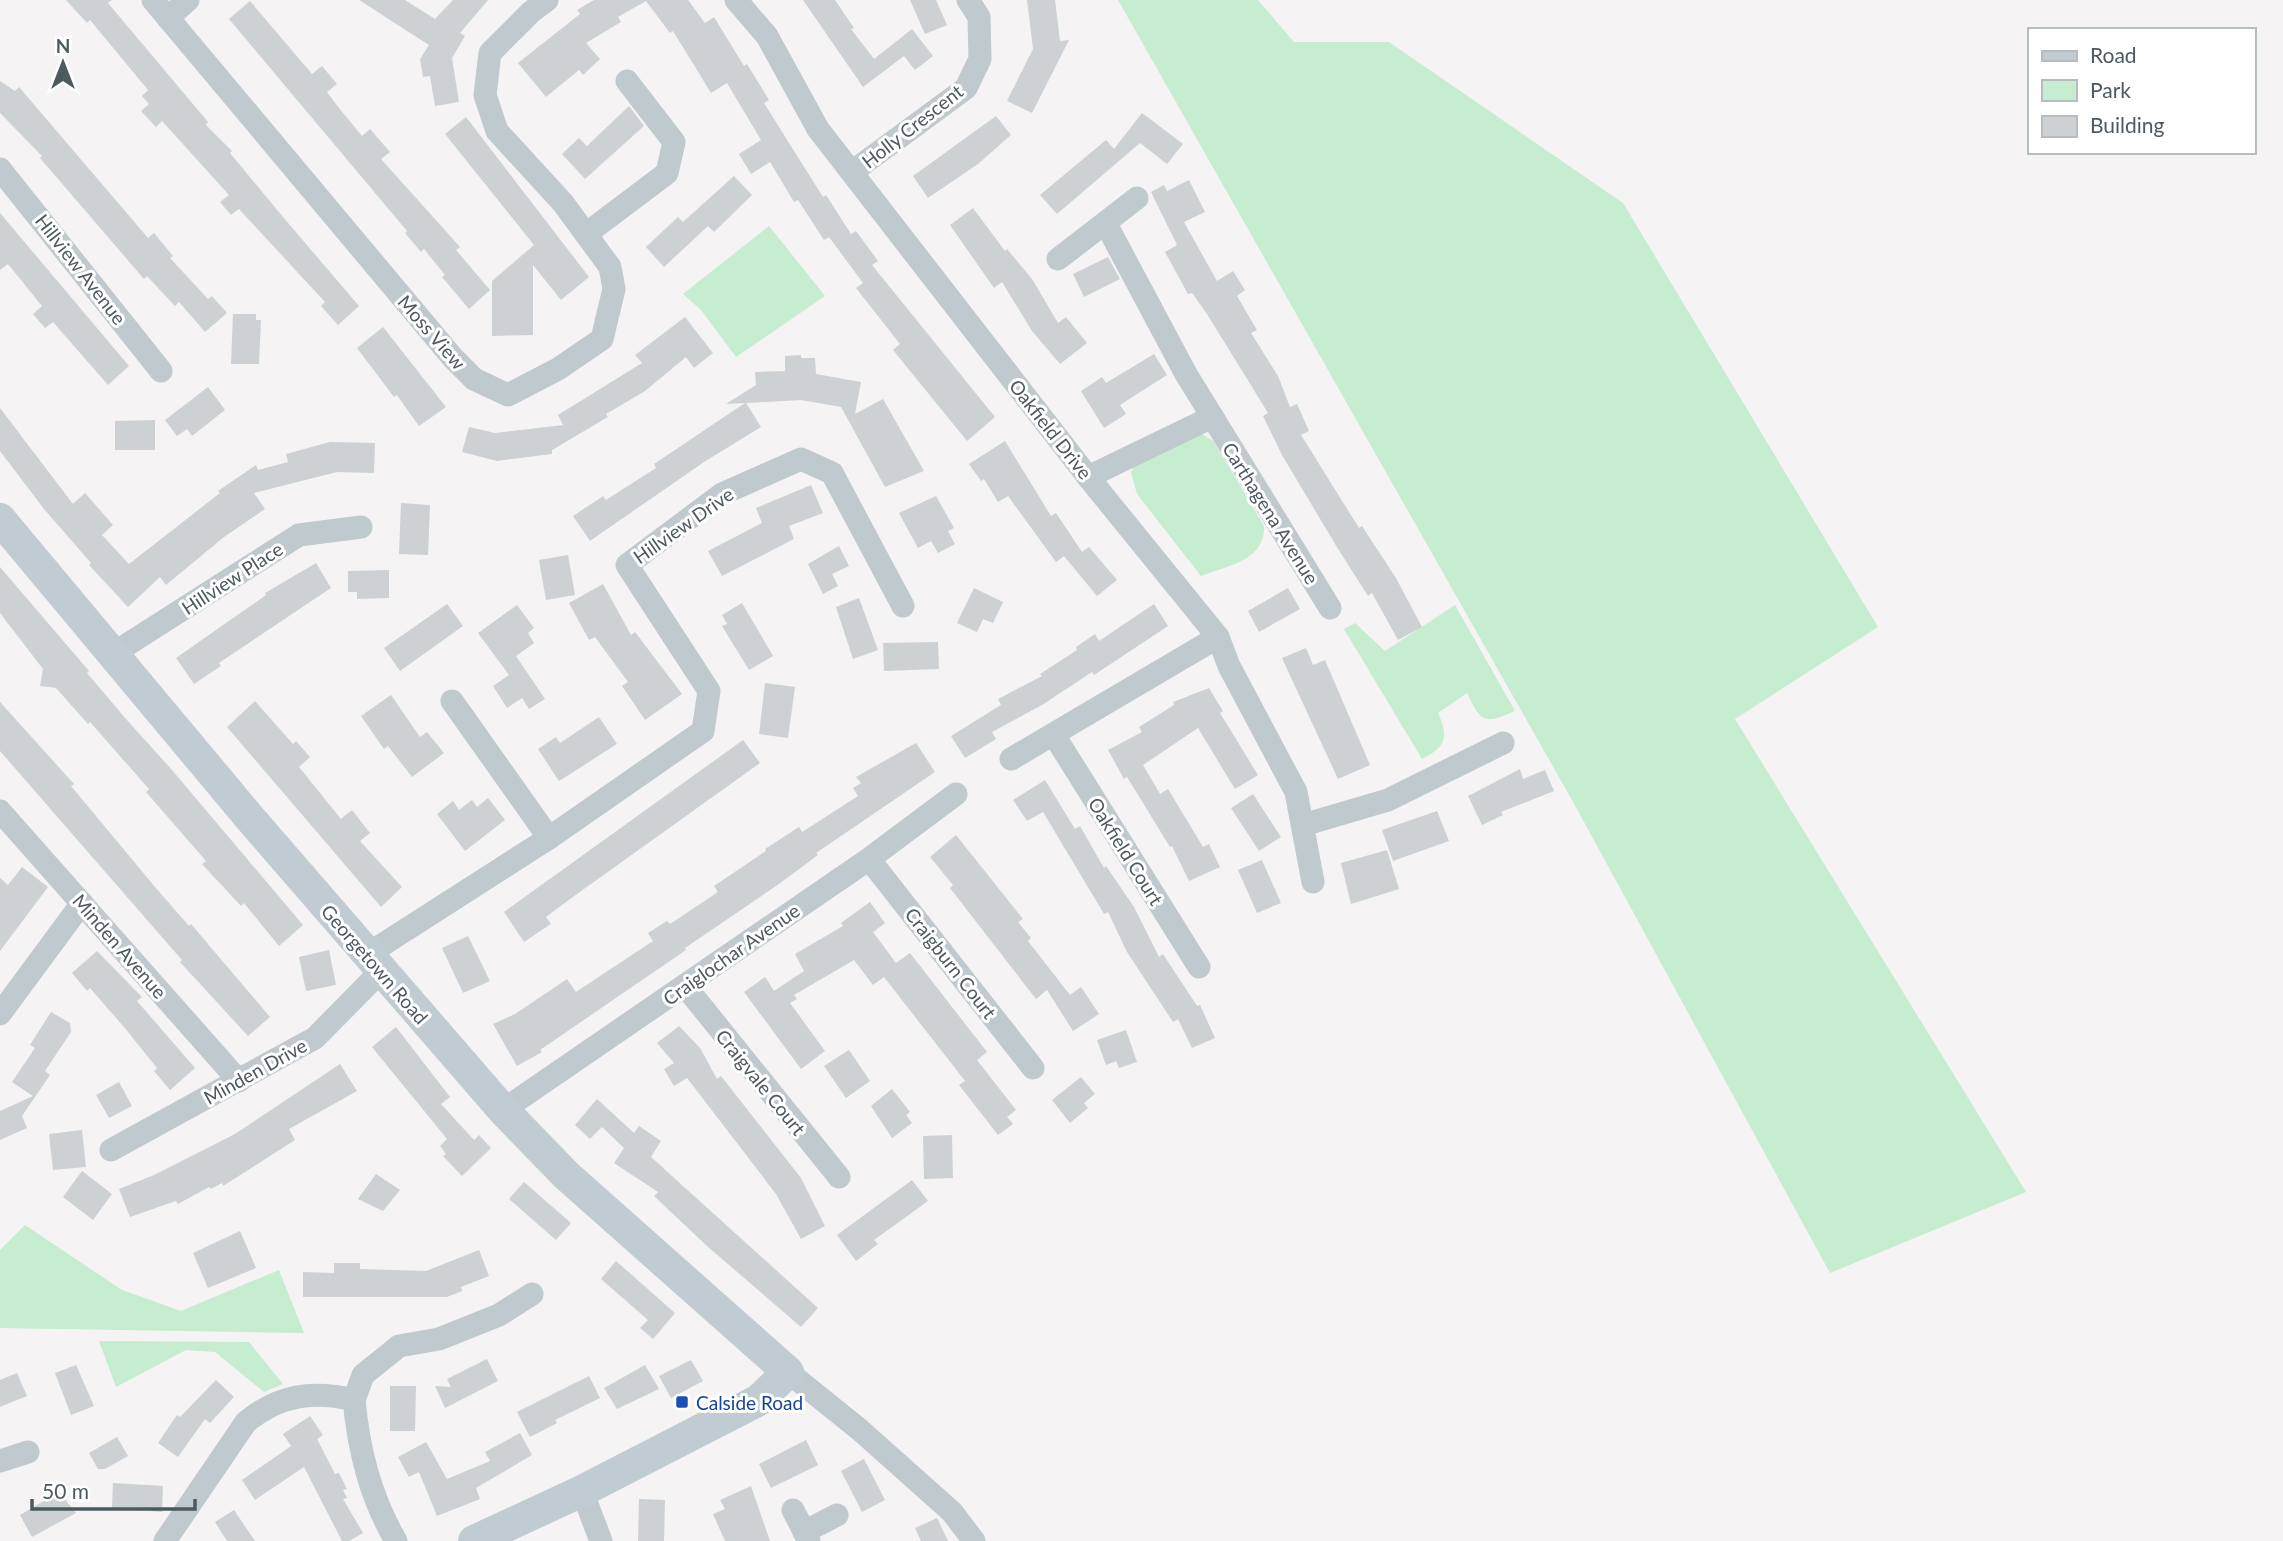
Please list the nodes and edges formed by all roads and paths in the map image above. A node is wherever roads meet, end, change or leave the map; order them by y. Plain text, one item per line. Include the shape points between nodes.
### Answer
1 (188, 0) edge
2 (547, 0) edge
3 (736, 0) edge
4 (968, 0) edge
5 (161, 9) edge
6 (627, 82) dead end
7 (0, 169) edge
8 (852, 172) junction
9 (1137, 198) dead end
10 (1106, 224) junction
11 (586, 234) junction
12 (1058, 259) dead end
13 (162, 371) dead end
14 (1212, 417) junction
15 (1088, 477) junction
16 (0, 519) edge
17 (361, 527) dead end
18 (903, 606) dead end
19 (1330, 608) dead end
20 (1218, 637) junction
21 (111, 655) junction
22 (452, 701) dead end
23 (1054, 735) junction
24 (1503, 743) dead end
25 (1011, 759) dead end
26 (956, 794) dead end
27 (0, 811) edge
28 (1303, 825) junction
29 (549, 838) junction
30 (869, 859) junction
31 (1313, 883) dead end
32 (82, 903) junction
33 (375, 962) junction
34 (1199, 967) dead end
35 (685, 986) junction
36 (0, 1014) edge
37 (1033, 1068) dead end
38 (239, 1081) junction
39 (503, 1110) junction
40 (111, 1150) dead end
41 (838, 1177) dead end
42 (532, 1294) dead end
43 (788, 1372) junction
44 (354, 1400) junction
45 (28, 1452) dead end
46 (0, 1461) edge
47 (582, 1491) junction
48 (793, 1510) dead end
49 (838, 1515) dead end
50 (806, 1537) edge
51 (164, 1541) edge
52 (396, 1541) edge
53 (474, 1541) edge
54 (601, 1541) edge
55 (974, 1541) edge

1 - 5 street, Moss View
2 - 11 street, Moss View via 490,53 485,95 497,131
3 - 8 street, Oakfield Drive via 767,36 818,129
4 - 8 street, Holly Crescent via 979,17 980,59 965,88
5 - 11 street, Moss View via 474,379 508,395 602,339 614,289 610,267
6 - 11 street via 674,142 667,173
7 - 13 street, Hillview Avenue
8 - 15 street, Oakfield Drive
9 - 10 street
10 - 12 street
10 - 14 street, Carthagena Avenue
14 - 15 street
14 - 19 street, Carthagena Avenue
15 - 20 street, Oakfield Drive
16 - 21 street, Georgetown Road
17 - 21 street, Hillview Place via 299,535
18 - 29 street, Hillview Drive via 832,473 801,459 722,494 627,565 709,691 703,731
20 - 23 street
20 - 28 street, Oakfield Drive via 1296,792
21 - 33 street, Georgetown Road
22 - 29 street
23 - 25 street
23 - 34 street, Oakfield Court
24 - 28 street via 1388,800
26 - 30 street, Craiglochar Avenue
27 - 32 street, Minden Avenue
28 - 31 street, Oakfield Drive
29 - 33 street, Hillview Drive
30 - 35 street, Craiglochar Avenue
30 - 37 street, Craigburn Court
32 - 36 street
32 - 38 street, Minden Avenue
33 - 38 street, Minden Drive via 316,1038
33 - 39 street, Georgetown Road
35 - 39 street, Craiglochar Avenue
35 - 41 street, Craigvale Court
38 - 40 street, Minden Drive
39 - 43 street, Georgetown Road via 566,1175
42 - 44 street via 499,1315 439,1339 399,1346 363,1375
43 - 47 street via 759,1400
43 - 55 street via 952,1512
44 - 51 street via 301,1394 263,1408 246,1422
44 - 52 street via 358,1444 370,1488
45 - 46 street
47 - 53 street
47 - 54 street
48 - 50 street
49 - 50 street

